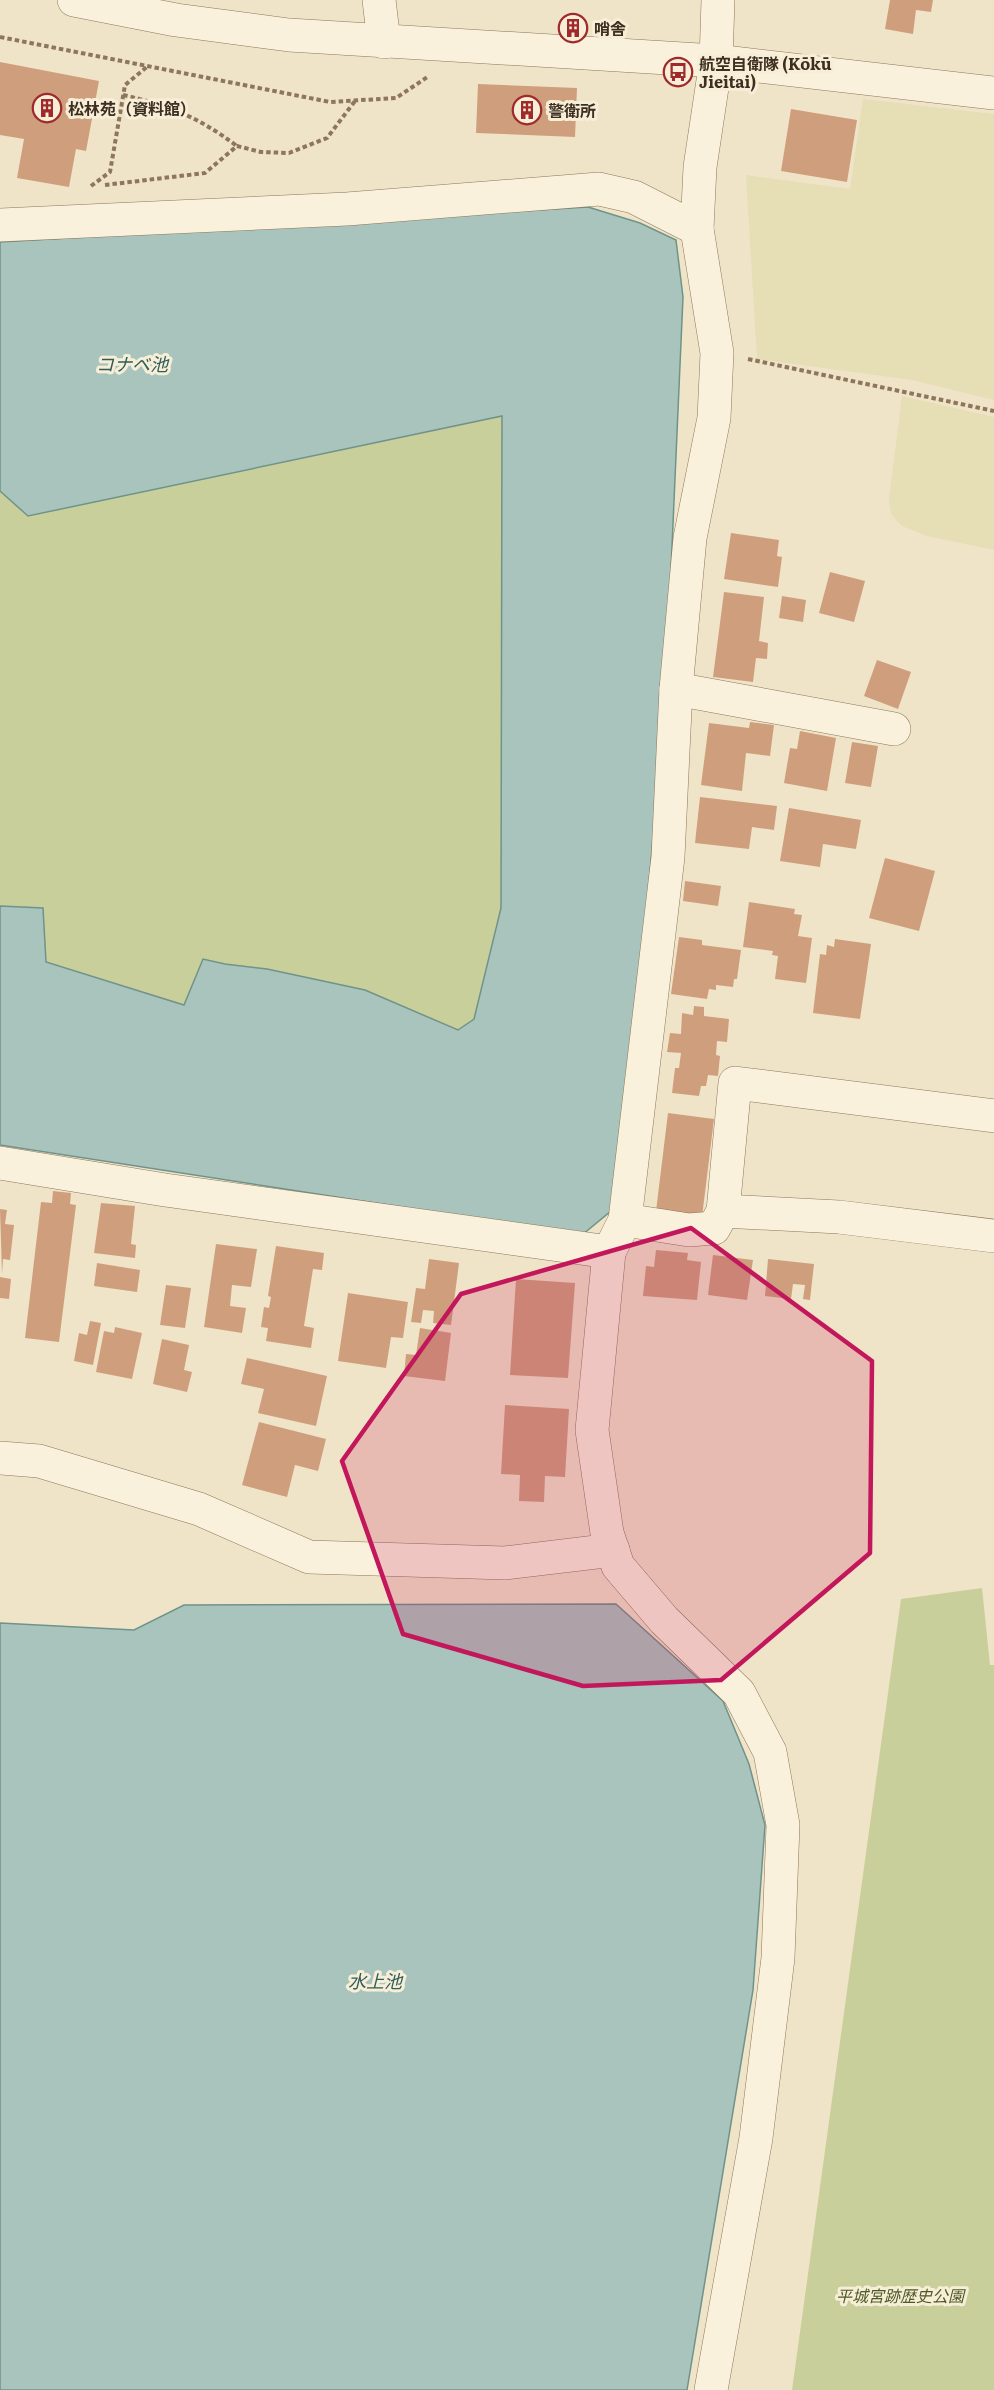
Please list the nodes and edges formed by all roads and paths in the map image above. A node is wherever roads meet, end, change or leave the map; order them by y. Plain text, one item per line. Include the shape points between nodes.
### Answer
1 (74, 0) edge
2 (380, 0) edge
3 (718, 0) edge
4 (0, 37) edge
5 (384, 42) junction
6 (475, 47) junction
7 (716, 61) junction
8 (148, 66) junction
9 (994, 93) edge
10 (123, 95) junction
11 (356, 100) junction
12 (237, 146) junction
13 (91, 186) junction
14 (84, 191) dead end
15 (0, 225) edge
16 (697, 229) junction
17 (717, 353) junction
18 (994, 411) edge
19 (676, 689) junction
20 (894, 729) dead end
21 (994, 1116) edge
22 (0, 1163) edge
23 (723, 1211) junction
24 (625, 1220) junction
25 (994, 1236) edge
26 (609, 1252) junction
27 (0, 1458) edge
28 (613, 1550) junction
29 (711, 2390) edge

1 - 5 street via 176,20 289,35
2 - 5 street
3 - 7 street
4 - 8 path
5 - 6 street
6 - 7 street
6 - 11 path via 396,98
7 - 9 street
7 - 16 street via 700,167
8 - 10 path via 125,85
8 - 11 path via 330,102
10 - 12 path via 163,104 209,125
10 - 13 path via 110,172
11 - 12 path via 327,138 289,153
12 - 13 path via 205,173
13 - 14 path
15 - 16 street via 347,209 599,189 634,197
16 - 17 street
17 - 18 path
17 - 19 street via 714,418 690,538
19 - 20 street
19 - 24 street via 668,857
21 - 23 street via 735,1083
22 - 26 street
23 - 24 street via 714,1228 689,1230
23 - 25 street via 839,1216
24 - 26 street
26 - 28 street via 592,1430
27 - 28 street via 39,1461 199,1509 309,1557 505,1563
28 - 29 street via 618,1566 664,1620 739,1693 770,1752 783,1825 778,1958 756,2138

